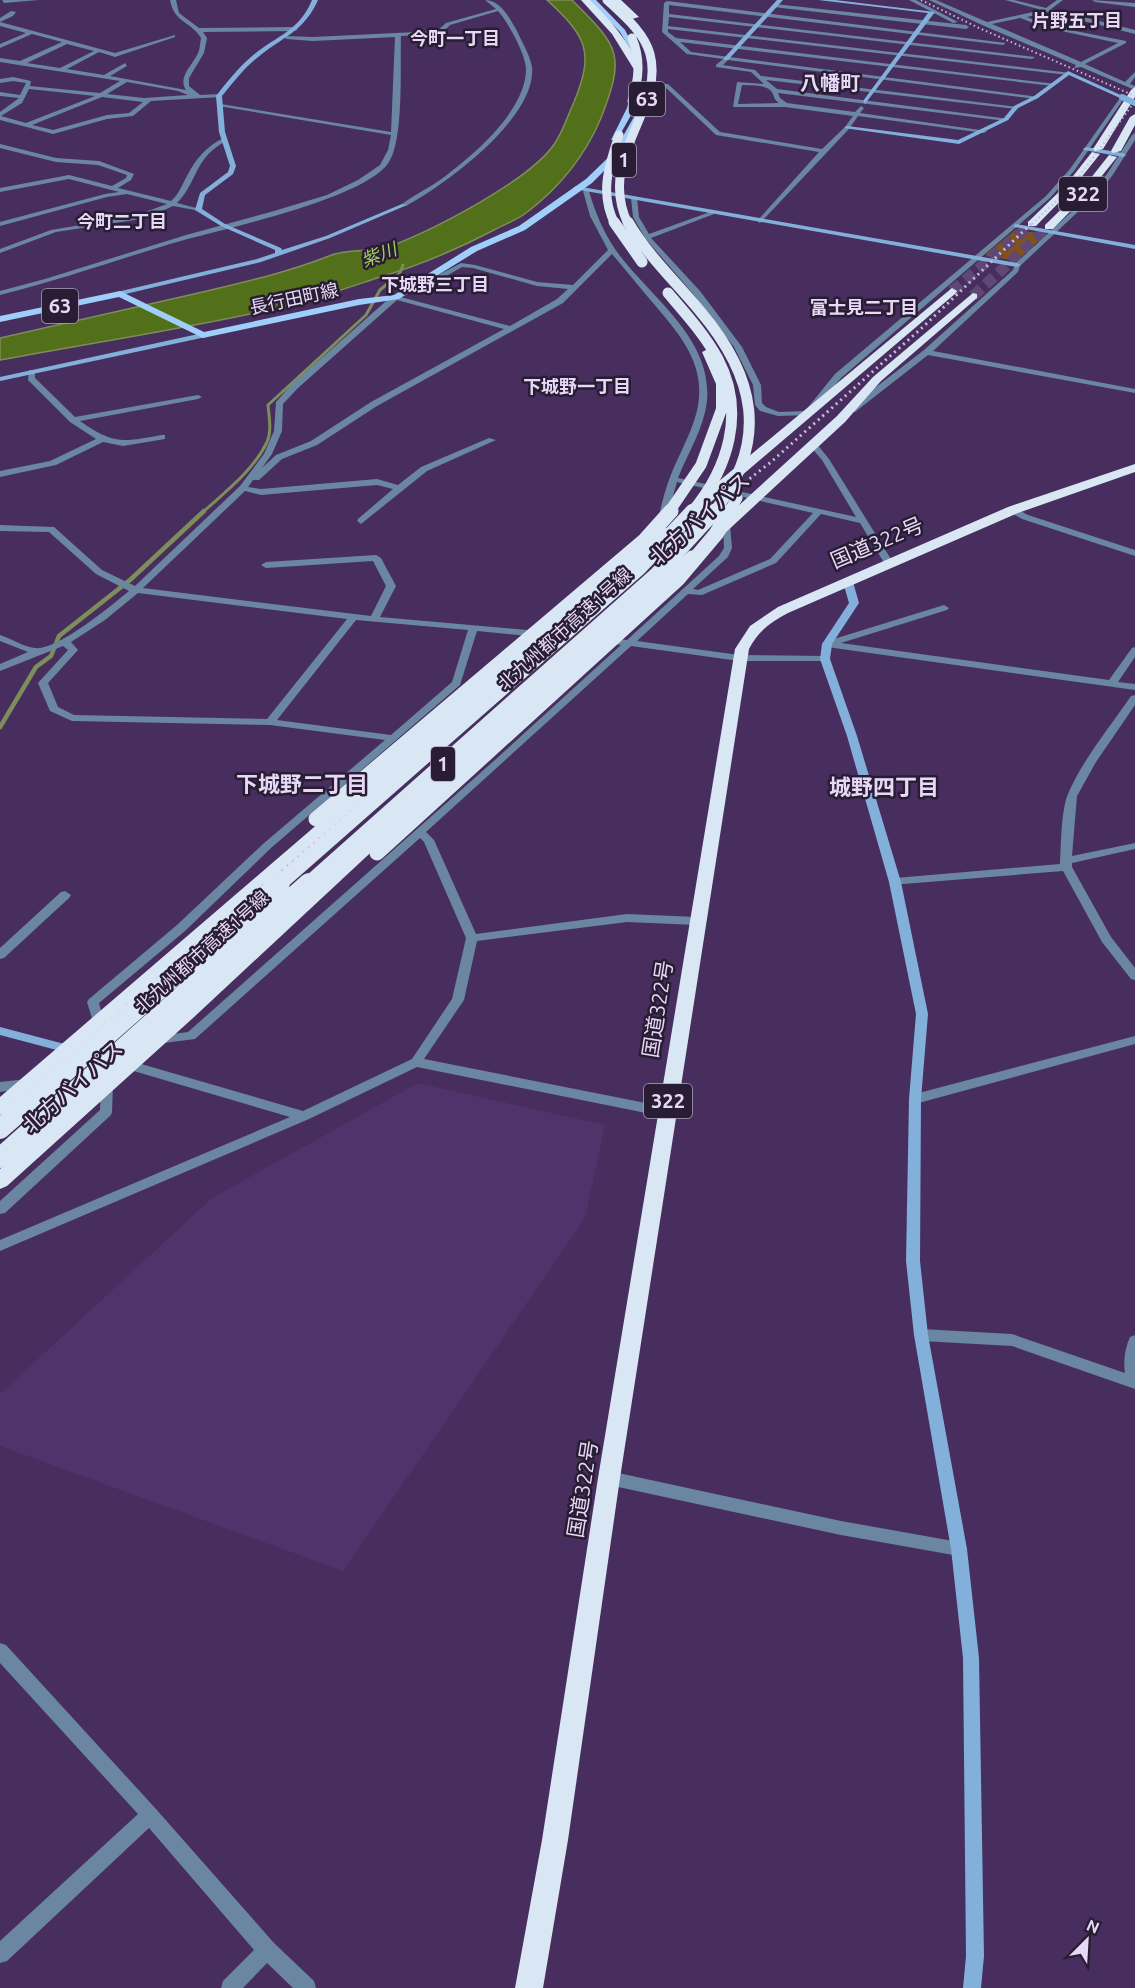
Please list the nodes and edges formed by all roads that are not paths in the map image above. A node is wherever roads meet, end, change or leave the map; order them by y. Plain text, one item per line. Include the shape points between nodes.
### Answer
1 (4, 0) edge
2 (36, 0) edge
3 (173, 0) edge
4 (315, 0) edge
5 (488, 0) edge
6 (585, 0) edge
7 (594, 0) edge
8 (608, 0) edge
9 (616, 0) edge
10 (780, 0) edge
11 (821, 0) edge
12 (912, 0) edge
13 (932, 0) edge
14 (1008, 0) edge
15 (1060, 0) edge
16 (1095, 0) edge
17 (1135, 5) edge
18 (775, 6) junction
19 (501, 9) junction
20 (1046, 11) junction
21 (0, 12) edge
22 (13, 12) junction
23 (932, 12) junction
24 (665, 15) junction
25 (766, 16) junction
26 (1020, 16) junction
27 (0, 20) edge
28 (924, 23) junction
29 (0, 24) edge
30 (984, 24) junction
31 (757, 26) junction
32 (665, 27) junction
33 (966, 27) junction
34 (295, 29) junction
35 (198, 30) junction
36 (30, 33) junction
37 (917, 33) junction
38 (1135, 33) edge
39 (398, 34) junction
40 (173, 36) dead end
41 (286, 37) junction
42 (746, 37) junction
43 (1135, 38) edge
44 (675, 40) junction
45 (1122, 42) junction
46 (65, 43) junction
47 (910, 43) junction
48 (1003, 43) junction
49 (0, 46) edge
50 (737, 47) junction
51 (98, 51) junction
52 (901, 54) junction
53 (1032, 57) junction
54 (726, 59) junction
55 (0, 60) edge
56 (21, 63) junction
57 (1080, 64) junction
58 (125, 65) dead end
59 (893, 66) junction
60 (61, 70) junction
61 (645, 70) junction
62 (1068, 73) junction
63 (1135, 74) edge
64 (105, 77) junction
65 (759, 77) junction
66 (884, 78) junction
67 (0, 81) edge
68 (125, 81) junction
69 (1053, 84) junction
70 (666, 85) dead end
71 (768, 86) junction
72 (27, 87) junction
73 (1131, 87) edge
74 (875, 90) junction
75 (775, 91) junction
76 (0, 94) edge
77 (194, 95) junction
78 (219, 96) junction
79 (22, 97) junction
80 (98, 97) junction
81 (1036, 97) junction
82 (1122, 97) junction
83 (149, 100) junction
84 (865, 102) junction
85 (1135, 103) edge
86 (785, 105) junction
87 (221, 106) junction
88 (1016, 107) junction
89 (1, 114) edge
90 (857, 114) junction
91 (1135, 117) edge
92 (1006, 119) junction
93 (28, 124) junction
94 (847, 128) junction
95 (984, 130) junction
96 (394, 134) junction
97 (1135, 135) edge
98 (224, 140) junction
99 (0, 146) edge
100 (823, 151) junction
101 (1093, 151) junction
102 (1117, 154) junction
103 (114, 187) junction
104 (576, 188) junction
105 (0, 190) edge
106 (586, 191) junction
107 (135, 193) junction
108 (634, 198) junction
109 (173, 203) junction
110 (198, 210) junction
111 (712, 213) junction
112 (760, 221) junction
113 (0, 224) edge
114 (1032, 224) tunnel mouth
115 (223, 225) junction
116 (1016, 226) junction
117 (1051, 230) junction
118 (647, 237) junction
119 (1135, 247) edge
120 (612, 250) junction
121 (0, 251) edge
122 (278, 254) junction
123 (975, 258) junction
124 (1017, 265) junction
125 (649, 270) dead end
126 (417, 283) junction
127 (574, 287) junction
128 (664, 288) dead end
129 (952, 291) tunnel mouth
130 (0, 293) edge
131 (122, 295) junction
132 (973, 296) tunnel mouth
133 (396, 297) junction
134 (686, 314) junction
135 (2, 318) edge
136 (509, 328) junction
137 (199, 333) junction
138 (927, 352) junction
139 (32, 372) junction
140 (0, 380) edge
141 (1135, 391) edge
142 (198, 397) dead end
143 (749, 404) junction
144 (807, 413) junction
145 (841, 419) junction
146 (73, 420) junction
147 (162, 437) dead end
148 (100, 440) junction
149 (492, 440) dead end
150 (813, 445) junction
151 (1135, 468) edge
152 (0, 474) edge
153 (674, 479) junction
154 (245, 485) junction
155 (399, 488) junction
156 (719, 488) junction
157 (757, 496) junction
158 (1013, 510) junction
159 (819, 512) junction
160 (361, 521) dead end
161 (862, 521) junction
162 (726, 525) junction
163 (0, 528) edge
164 (656, 540) junction
165 (1135, 554) edge
166 (890, 564) junction
167 (266, 565) dead end
168 (849, 582) junction
169 (136, 590) junction
170 (686, 591) junction
171 (944, 608) dead end
172 (354, 617) junction
173 (374, 620) junction
174 (473, 630) junction
175 (549, 635) junction
176 (0, 638) edge
177 (599, 639) junction
178 (629, 641) junction
179 (65, 642) junction
180 (827, 644) junction
181 (1135, 650) edge
182 (36, 652) junction
183 (739, 658) junction
184 (825, 659) junction
185 (0, 668) edge
186 (1113, 684) junction
187 (1135, 687) edge
188 (1135, 698) edge
189 (270, 722) junction
190 (394, 738) junction
191 (420, 833) junction
192 (1135, 846) edge
193 (1066, 864) junction
194 (895, 882) junction
195 (65, 895) dead end
196 (228, 910) junction
197 (696, 921) junction
198 (472, 938) junction
199 (0, 955) edge
200 (1135, 976) edge
201 (187, 1013) junction
202 (98, 1022) junction
203 (0, 1031) edge
204 (1135, 1040) edge
205 (156, 1041) junction
206 (68, 1049) junction
207 (416, 1062) junction
208 (129, 1065) junction
209 (27, 1084) junction
210 (107, 1084) junction
211 (0, 1087) edge
212 (915, 1099) junction
213 (0, 1108) edge
214 (666, 1112) junction
215 (304, 1116) junction
216 (0, 1129) edge
217 (0, 1158) edge
218 (0, 1181) edge
219 (0, 1209) edge
220 (0, 1246) edge
221 (921, 1335) junction
222 (1135, 1341) edge
223 (1135, 1382) edge
224 (609, 1478) junction
225 (959, 1549) junction
226 (0, 1651) edge
227 (150, 1815) junction
228 (267, 1950) junction
229 (0, 1954) edge
230 (230, 1988) edge
231 (307, 1988) edge
232 (529, 1988) edge
233 (972, 1988) edge

1 - 2 street
1 - 22 street
3 - 35 street via 179,18
4 - 34 street via 307,19
5 - 19 street
6 - 61 highway
7 - 61 highway, 北九州都市高速1号線 / 1, bridge via 632,38
7 - 104 main road, 長行田町線 / 63 via 636,50 639,76 631,108 608,149
8 - 61 highway, 北九州都市高速1号線 / 1, bridge via 627,17 650,48
8 - 104 main road, 長行田町線 / 63 via 648,42 654,72 645,105 617,153 589,181
9 - 61 highway, bridge via 649,37 656,59
10 - 18 street
11 - 23 street
12 - 23 street
13 - 30 street
14 - 20 street
15 - 20 street
16 - 17 street
18 - 25 street
18 - 28 street
19 - 39 street via 448,24 439,33
19 - 122 street via 511,23 529,68 524,95 496,134 439,185 404,205
20 - 26 street
20 - 38 street
21 - 22 street
22 - 27 street
23 - 28 street
23 - 33 street
24 - 25 street via 667,3
24 - 31 street
24 - 32 street
25 - 31 street
25 - 37 street
26 - 30 street
26 - 45 street via 1049,27
28 - 33 street
28 - 37 street
29 - 36 street
30 - 57 street
31 - 42 street
31 - 47 street
32 - 42 street
32 - 44 street
33 - 48 street
34 - 35 street
34 - 41 street
35 - 77 street via 204,38 201,53 186,78 186,86
36 - 46 street
36 - 49 street
37 - 47 street
37 - 48 street
39 - 41 street
39 - 96 street
40 - 51 street via 116,55
41 - 78 street via 257,55
42 - 50 street
42 - 52 street
43 - 45 street
44 - 50 street
44 - 54 street via 689,53
45 - 57 street
46 - 51 street
46 - 56 street
47 - 52 street
47 - 53 street
48 - 53 street
50 - 54 street
50 - 59 street
51 - 60 street
52 - 59 street
52 - 62 street
53 - 62 street
54 - 65 street via 718,66 753,71
54 - 66 street
55 - 56 street
56 - 60 street
57 - 62 street via 1065,69
57 - 73 street
58 - 64 street
59 - 66 street
59 - 69 street
60 - 64 street
61 - 125 highway, 北九州都市高速1号線 / 1, bridge via 607,171 605,198 616,229
61 - 143 highway, 北九州都市高速1号線 / 1, bridge via 648,92 620,172 623,213 642,243 728,347 739,367
62 - 69 street
62 - 82 street
63 - 73 street, 322
64 - 68 street
65 - 71 street
65 - 74 street
66 - 74 street
66 - 81 street
67 - 72 street via 28,82
68 - 77 street
68 - 80 street
69 - 81 street
70 - 100 street via 718,134
71 - 75 street
71 - 86 street via 739,83 735,106
72 - 79 street
72 - 80 street
73 - 101 highway, 322
74 - 84 street
74 - 88 street
75 - 84 street
75 - 86 street via 777,99
76 - 79 street
77 - 78 street
77 - 83 street
78 - 87 street
79 - 89 street
80 - 83 street
80 - 93 street
81 - 88 street
82 - 85 street, bridge
82 - 101 street
83 - 93 street via 131,115 107,117 56,132
84 - 90 street
84 - 92 street
86 - 90 street
87 - 96 street
87 - 98 street
88 - 92 street
89 - 93 street
90 - 94 street
90 - 95 street
91 - 102 highway, 322
92 - 95 street
94 - 95 street via 959,142
94 - 100 street
96 - 115 street via 381,168 351,185 289,210
97 - 102 street
98 - 109 street via 196,164 182,194
98 - 110 street via 233,166 231,173 202,194
99 - 103 street via 56,160 99,163 131,174
100 - 112 street
101 - 102 street
101 - 114 highway, 322 via 1069,187
101 - 116 street
102 - 117 highway, 322
103 - 105 street via 69,177
103 - 107 street
104 - 106 street
104 - 126 main road, 長行田町線 / 63 via 522,228 474,249
106 - 108 street
106 - 120 street via 593,216
107 - 109 street
107 - 113 street via 108,195
108 - 111 street
108 - 118 street via 636,217
109 - 110 street
109 - 121 street via 112,222 62,229
110 - 115 street
111 - 112 street
111 - 118 street
112 - 123 street
115 - 122 street via 279,249
115 - 130 street via 45,283
116 - 117 street
116 - 123 street
117 - 119 street
117 - 124 street
118 - 144 street via 738,347 757,385 758,403 763,409 778,414
120 - 127 street
120 - 153 street via 691,345 704,381 704,408
122 - 131 street
123 - 124 street
123 - 144 street via 838,375
124 - 138 street via 1016,271
126 - 127 street via 424,285 461,265 537,284
126 - 133 main road, 長行田町線 / 63
127 - 136 street via 560,301
128 - 134 highway, 北九州都市高速1号線 / 1, bridge
129 - 144 highway, 北方バイパス
131 - 135 main road, 63
131 - 137 main road
132 - 145 highway, 北方バイパス via 878,380
133 - 136 street
133 - 137 main road, 長行田町線 / 63
133 - 154 street via 279,404 278,431 268,454
134 - 196 highway, bridge via 715,366 723,395 714,436 684,497 644,541 316,819
134 - 216 highway, 北九州都市高速1号線 / 1, bridge via 721,366 732,404 732,424 723,465 713,486 681,527
136 - 154 street via 374,404 314,443 279,457
137 - 139 street
138 - 141 street
138 - 145 street
139 - 140 street
139 - 146 street via 31,378
142 - 146 street
143 - 201 highway, bridge via 755,426 750,470 730,512 700,556 377,853
143 - 217 highway, 北九州都市高速1号線 / 1, bridge via 748,446 742,467 718,508 680,552
144 - 156 highway, 北方バイパス
145 - 150 highway, 北方バイパス
146 - 148 street
147 - 148 street via 121,445
148 - 152 street via 53,463
149 - 155 street via 424,469
150 - 157 highway, 北方バイパス
150 - 161 street
151 - 158 highway, 国道322号 / 322
153 - 156 street
153 - 164 street
154 - 155 street via 261,492 377,482
154 - 169 street
155 - 160 street
156 - 157 street
156 - 164 highway, 北方バイパス
157 - 159 street
157 - 162 highway, 北方バイパス
158 - 165 street
158 - 166 highway, 国道322号 / 322
159 - 161 street
159 - 170 street via 773,561 699,593
161 - 166 street
162 - 170 street via 728,548 723,557
162 - 177 highway, 北方バイパス
163 - 169 street via 51,529 91,568 111,582
164 - 175 highway, 北方バイパス
166 - 168 highway, 国道322号 / 322
167 - 173 street via 376,558 391,586
168 - 180 street via 854,603
168 - 183 highway, 国道322号 / 322 via 757,625
169 - 172 street
169 - 179 street
170 - 178 street
171 - 180 street
172 - 173 street
172 - 189 street
173 - 174 street
174 - 175 street
174 - 190 street via 457,683
175 - 177 street
175 - 196 highway, 北方バイパス
176 - 182 street
177 - 178 street
177 - 201 highway, 北方バイパス via 448,772
178 - 183 street
178 - 191 street
179 - 182 street
179 - 189 street via 73,650 43,683 54,709 72,718
180 - 184 street
180 - 186 street
181 - 186 street
182 - 185 street
183 - 184 street
183 - 197 highway, 国道322号 / 322
184 - 194 street
186 - 187 street
188 - 193 street via 1072,795
189 - 190 street
190 - 202 street via 93,1002
191 - 198 street via 429,840
191 - 205 street via 191,1036
192 - 193 street
193 - 194 street
193 - 200 street via 1106,939
194 - 212 street via 922,1014
195 - 199 street
196 - 202 highway, 北方バイパス
197 - 198 street via 627,918
197 - 214 highway, 国道322号 / 322
198 - 207 street via 458,1000
201 - 205 highway, 北方バイパス
202 - 206 highway, 北方バイパス
203 - 206 street
204 - 212 street
205 - 208 highway, 北方バイパス
206 - 208 street
206 - 209 highway, 北方バイパス
207 - 214 street
207 - 215 street
208 - 210 highway, 北方バイパス
208 - 215 street
209 - 211 street
209 - 213 highway, 北方バイパス
210 - 218 highway, 北方バイパス
210 - 219 street via 106,1112
212 - 221 street via 913,1261
214 - 224 highway, 国道322号 / 322
215 - 220 street
221 - 223 street via 1012,1340
221 - 225 street
222 - 223 street via 1131,1356
224 - 225 street
224 - 232 highway, 国道322号 / 322
225 - 233 street via 971,1658 975,1956
226 - 227 street
227 - 228 street
227 - 229 street
228 - 230 street
228 - 231 street

